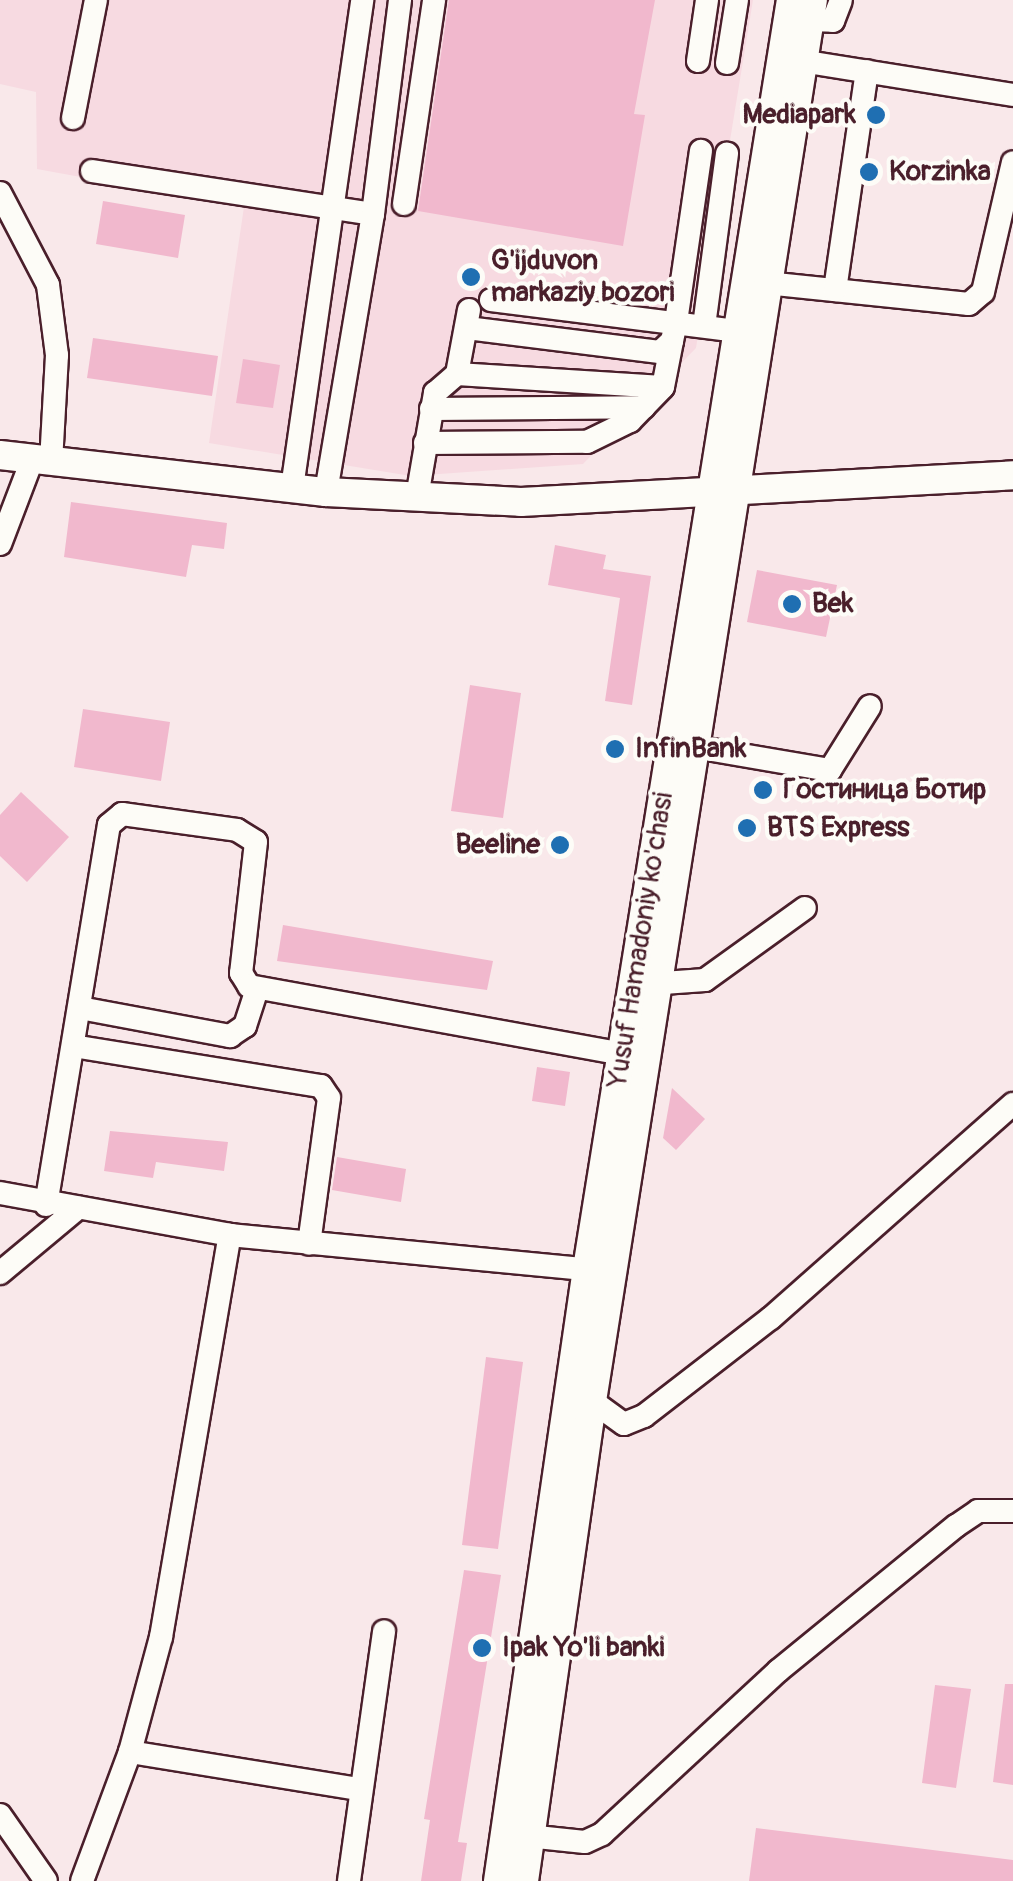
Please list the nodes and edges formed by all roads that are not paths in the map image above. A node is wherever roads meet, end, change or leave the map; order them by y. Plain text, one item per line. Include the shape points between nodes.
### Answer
1 (96, 0) edge
2 (362, 0) edge
3 (400, 0) edge
4 (434, 0) edge
5 (707, 0) edge
6 (738, 0) edge
7 (841, 0) edge
8 (805, 7) edge
9 (392, 60) junction
10 (698, 60) dead end
11 (801, 61) junction
12 (727, 62) dead end
13 (424, 65) junction
14 (867, 72) junction
15 (1013, 95) edge
16 (72, 118) dead end
17 (701, 152) dead end
18 (727, 154) dead end
19 (1013, 162) edge
20 (92, 171) dead end
21 (0, 193) edge
22 (404, 204) dead end
23 (336, 209) junction
24 (373, 214) junction
25 (766, 284) junction
26 (836, 290) junction
27 (476, 313) junction
28 (704, 326) junction
29 (736, 331) junction
30 (674, 332) junction
31 (457, 374) junction
32 (663, 387) junction
33 (644, 406) junction
34 (431, 409) junction
35 (425, 442) junction
36 (0, 455) edge
37 (41, 460) junction
38 (1013, 475) edge
39 (292, 488) junction
40 (724, 490) junction
41 (326, 492) junction
42 (417, 497) junction
43 (0, 544) edge
44 (870, 706) dead end
45 (695, 747) junction
46 (805, 908) dead end
47 (663, 983) junction
48 (257, 989) junction
49 (80, 1008) junction
50 (74, 1046) junction
51 (624, 1054) junction
52 (1013, 1104) edge
53 (0, 1193) edge
54 (46, 1205) junction
55 (78, 1208) junction
56 (230, 1235) junction
57 (309, 1244) junction
58 (601, 1271) junction
59 (0, 1273) edge
60 (592, 1401) junction
61 (1013, 1512) edge
62 (384, 1631) dead end
63 (130, 1752) junction
64 (360, 1788) junction
65 (0, 1815) edge
66 (517, 1834) junction
67 (46, 1881) edge
68 (82, 1881) edge
69 (349, 1881) edge
70 (498, 1881) edge
71 (524, 1881) edge

1 - 16 street
2 - 23 street
3 - 9 street
4 - 13 street
5 - 10 street
6 - 12 street
7 - 8 street via 832,21
8 - 11 main road, Yusuf Hamadoniy ko'chasi
8 - 29 main road, Yusuf Hamadoniy ko'chasi
9 - 13 street
9 - 24 street
11 - 14 street
11 - 25 main road, Yusuf Hamadoniy ko'chasi
13 - 22 street
14 - 15 street
14 - 26 street
17 - 30 street
18 - 28 street
19 - 26 street via 983,292 969,304
20 - 23 street
21 - 37 street via 48,285 57,355
23 - 24 street
23 - 39 street
24 - 41 street
25 - 26 street
25 - 40 main road, Yusuf Hamadoniy ko'chasi
27 - 30 street
27 - 30 street via 660,352
27 - 31 street
28 - 29 street
28 - 30 street
29 - 40 main road, Yusuf Hamadoniy ko'chasi
30 - 32 street
31 - 32 street
31 - 34 street via 435,393
32 - 33 street
33 - 34 street
33 - 35 street via 630,422 587,442
34 - 35 street
35 - 42 street
36 - 37 main road
37 - 39 main road
37 - 43 street
38 - 40 main road
39 - 41 main road
40 - 42 main road via 521,502
40 - 45 main road, Yusuf Hamadoniy ko'chasi
40 - 51 main road, Yusuf Hamadoniy ko'chasi
41 - 42 main road
44 - 45 street via 830,770
45 - 47 main road, Yusuf Hamadoniy ko'chasi
46 - 47 street via 705,980
47 - 58 main road, Yusuf Hamadoniy ko'chasi
48 - 49 street via 245,1026 230,1036
48 - 49 street via 241,973 253,837 122,814 109,825
48 - 51 street
49 - 50 street
50 - 54 street
50 - 57 street via 321,1086 329,1098
51 - 58 main road, Yusuf Hamadoniy ko'chasi
52 - 60 street via 772,1318 644,1416 624,1424
53 - 54 street
54 - 55 street
55 - 56 street
55 - 59 street
56 - 57 street
56 - 63 street via 161,1636
57 - 58 street
58 - 60 main road, Yusuf Hamadoniy ko'chasi
58 - 66 main road, Yusuf Hamadoniy ko'chasi
60 - 66 main road, Yusuf Hamadoniy ko'chasi
61 - 66 street via 978,1511 956,1526 778,1671 602,1834 585,1842
62 - 64 street
63 - 64 street
63 - 68 street
64 - 69 street
65 - 67 street
66 - 70 main road, Yusuf Hamadoniy ko'chasi
66 - 71 main road, Yusuf Hamadoniy ko'chasi

